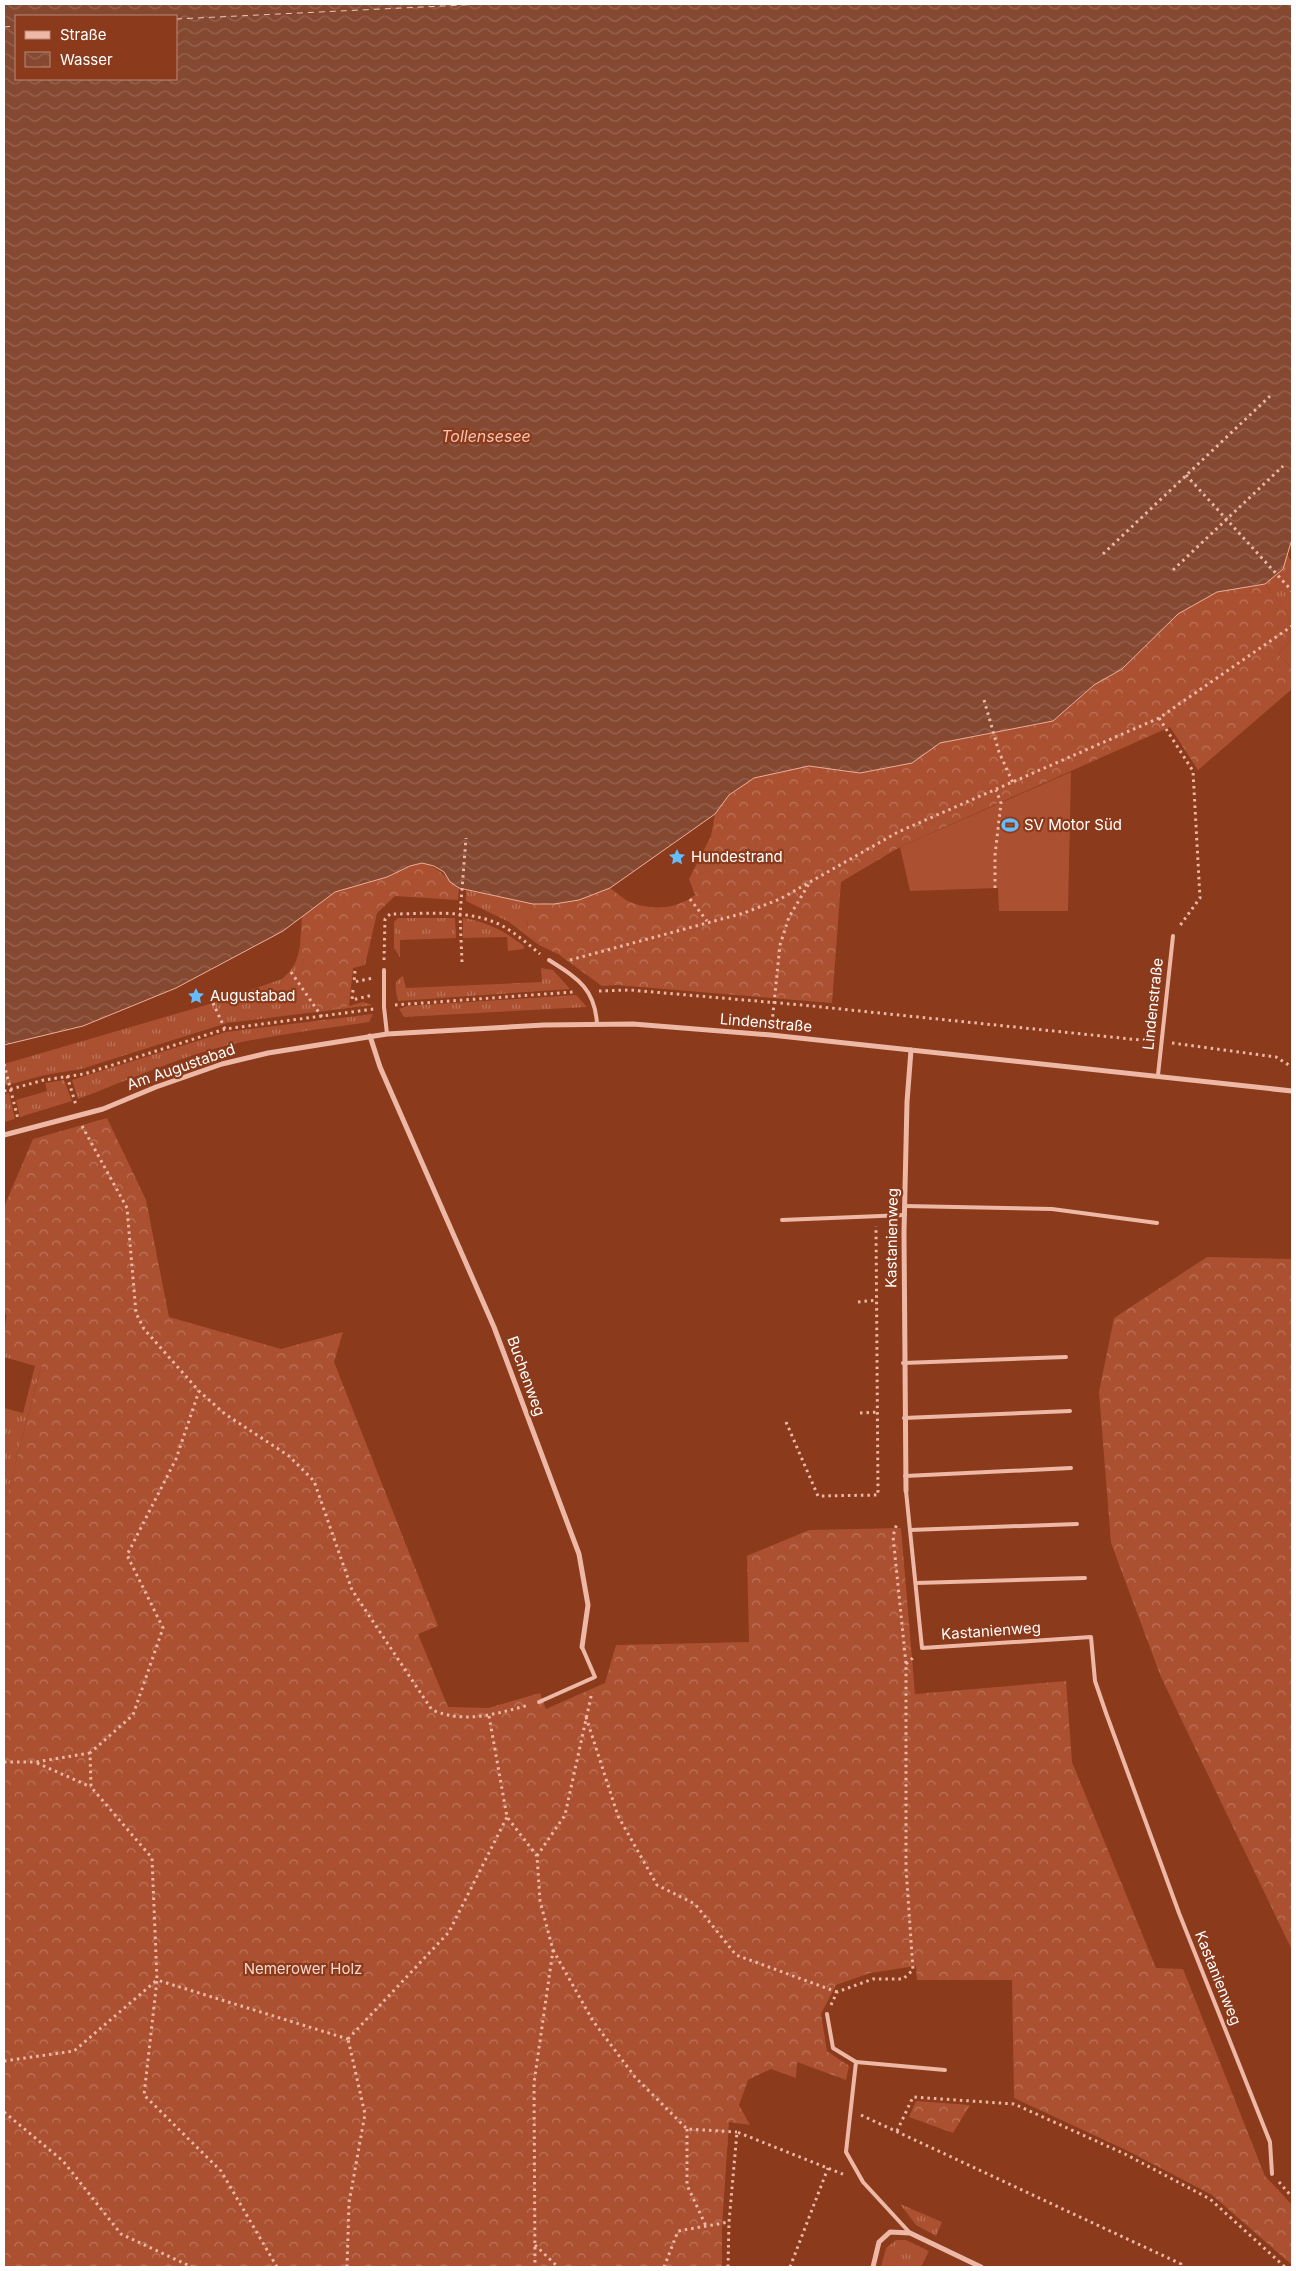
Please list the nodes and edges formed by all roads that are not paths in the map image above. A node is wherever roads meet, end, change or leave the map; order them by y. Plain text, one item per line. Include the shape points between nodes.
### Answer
1 (1173, 936) road end
2 (549, 960) road end
3 (384, 970) road end
4 (597, 1024) junction
5 (387, 1034) junction
6 (370, 1036) junction
7 (911, 1050) junction
8 (1158, 1075) junction
9 (1292, 1091) edge
10 (4, 1136) edge
11 (905, 1206) junction
12 (905, 1215) junction
13 (782, 1220) dead end
14 (1157, 1223) dead end
15 (1066, 1357) dead end
16 (903, 1363) junction
17 (1070, 1410) dead end
18 (904, 1418) junction
19 (1070, 1468) dead end
20 (905, 1476) junction
21 (906, 1492) joint
22 (1076, 1524) dead end
23 (910, 1530) junction
24 (1085, 1578) dead end
25 (916, 1583) junction
26 (582, 1647) joint
27 (539, 1702) road end
28 (827, 2014) road end
29 (856, 2062) junction
30 (945, 2070) dead end
31 (1272, 2174) road end
32 (910, 2233) junction
33 (873, 2267) edge
34 (982, 2267) edge

1 - 8 lane, Lindenstraße
2 - 4 lane via 589,991 595,1001
3 - 5 lane
4 - 5 street, Lindenstraße
4 - 7 street, Lindenstraße via 771,1035
5 - 6 street, Lindenstraße
6 - 10 street, Am Augustabad via 222,1064 103,1109
6 - 26 street, Buchenweg via 380,1067 494,1327 579,1554 588,1605
7 - 8 street, Lindenstraße
7 - 11 street, Kastanienweg
8 - 9 street, Lindenstraße
11 - 12 street, Kastanienweg
11 - 14 lane via 1052,1209
12 - 13 lane
12 - 16 street, Kastanienweg
15 - 16 lane
16 - 18 street, Kastanienweg
17 - 18 lane
18 - 20 street, Kastanienweg
19 - 20 lane
20 - 21 street, Kastanienweg
21 - 23 lane, Kastanienweg
22 - 23 lane
23 - 25 lane, Kastanienweg
24 - 25 lane
25 - 31 lane, Kastanienweg via 922,1648 1091,1637 1095,1681 1179,1913 1270,2142
26 - 27 lane, Buchenweg via 595,1677
28 - 29 lane via 833,2048
29 - 30 lane
29 - 32 lane via 846,2152 863,2182
32 - 33 street via 890,2232 879,2242
32 - 34 street

